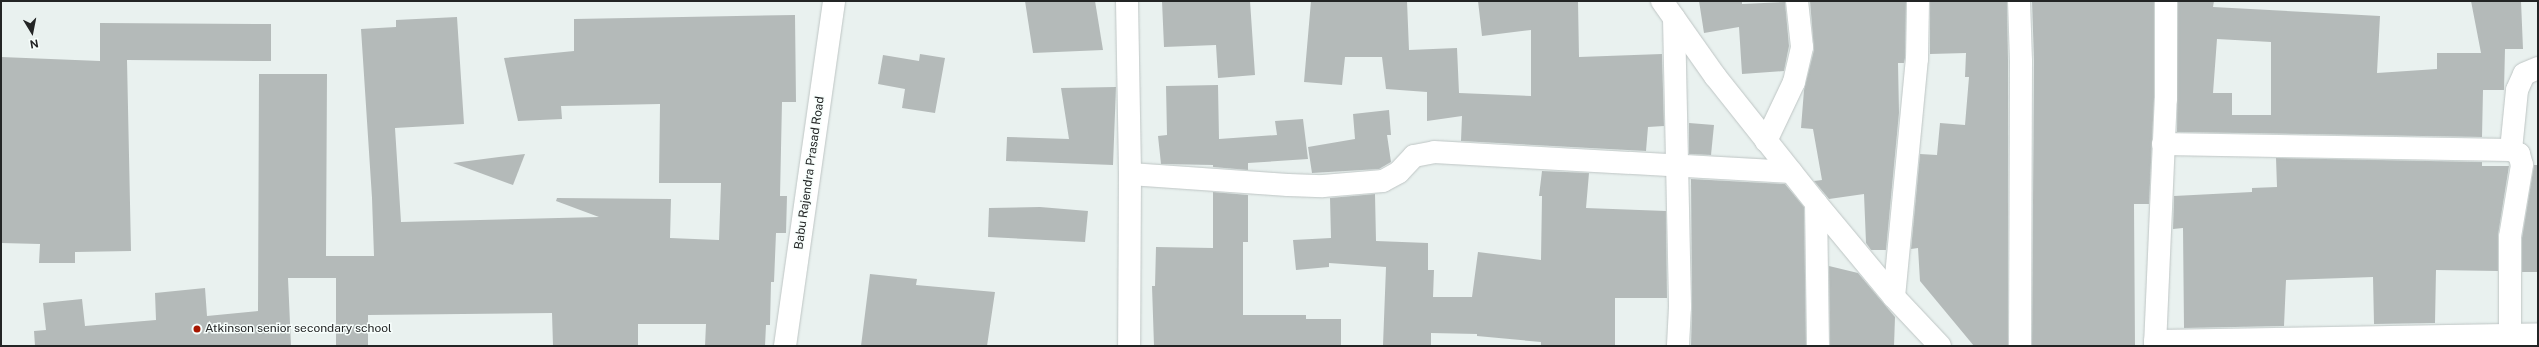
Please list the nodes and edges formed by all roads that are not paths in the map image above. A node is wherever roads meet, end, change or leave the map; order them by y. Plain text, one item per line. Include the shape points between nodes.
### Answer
1 (1127, 1) edge
2 (1797, 1) edge
3 (1918, 1) edge
4 (2018, 1) edge
5 (2166, 1) edge
6 (838, 3) edge
7 (1668, 9) edge
8 (2538, 68) edge
9 (1766, 141) junction
10 (2163, 144) junction
11 (2511, 150) junction
12 (1677, 166) junction
13 (1791, 172) junction
14 (1130, 174) junction
15 (1816, 203) junction
16 (1894, 297) junction
17 (2538, 334) edge
18 (2510, 340) edge
19 (2382, 341) edge
20 (2155, 343) edge
21 (785, 346) edge
22 (1129, 346) edge
23 (1678, 346) edge
24 (1818, 346) edge
25 (1940, 346) edge
26 (2020, 346) edge

1 - 14 street
2 - 9 street via 1802,47 1795,75
3 - 16 street via 1917,59
4 - 26 street via 2021,61
5 - 10 street
6 - 21 street, Babu Rajendra Prasad Road
7 - 9 street via 1715,76
7 - 12 street
8 - 11 street via 2524,74 2518,90
9 - 13 street
10 - 11 street
10 - 20 street
11 - 18 street via 2519,154 2522,165 2510,237
12 - 13 street
12 - 14 street via 1434,152 1414,156 1399,172 1382,180 1323,186 1288,186
12 - 23 street via 1680,307
13 - 15 street
14 - 22 street
15 - 16 street
15 - 24 street
16 - 25 street
17 - 18 street
18 - 19 street
19 - 20 street

